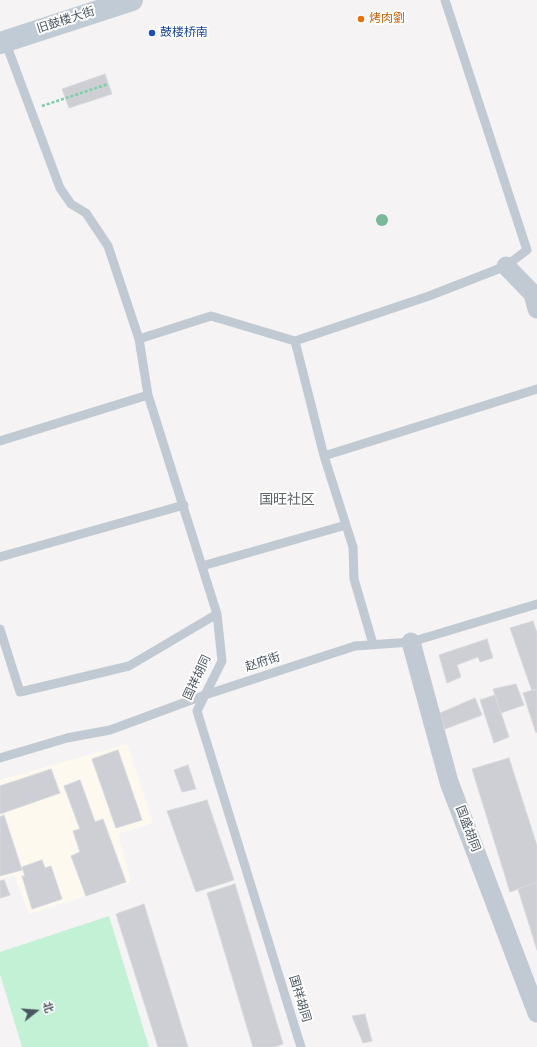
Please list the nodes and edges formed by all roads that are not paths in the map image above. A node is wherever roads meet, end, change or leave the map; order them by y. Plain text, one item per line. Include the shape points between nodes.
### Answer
1 (132, 0) edge
2 (445, 0) edge
3 (2, 38) edge
4 (506, 266) junction
5 (537, 309) edge
6 (140, 339) junction
7 (295, 341) junction
8 (537, 389) edge
9 (148, 395) junction
10 (0, 441) edge
11 (324, 456) junction
12 (184, 505) junction
13 (346, 525) junction
14 (0, 557) edge
15 (202, 566) junction
16 (537, 604) edge
17 (217, 614) junction
18 (0, 629) edge
19 (412, 642) junction
20 (373, 644) junction
21 (205, 695) junction
22 (0, 758) edge
23 (537, 1013) edge
24 (301, 1047) edge

1 - 3 main road, 旧鼓楼大街
2 - 4 lane via 527,250
3 - 6 lane, 国祥胡同 via 60,188 71,204 86,213 108,246
4 - 5 street via 532,294
4 - 7 lane via 429,296
6 - 7 lane via 211,316
6 - 9 lane, 国祥胡同
7 - 11 lane
8 - 11 lane
9 - 10 lane
9 - 12 lane, 国祥胡同
11 - 13 lane
12 - 14 lane
12 - 15 lane, 国祥胡同
13 - 15 lane
13 - 20 lane via 353,547 354,579
15 - 17 lane, 国祥胡同
16 - 19 lane, 赵府街
17 - 18 lane via 129,666 20,692
17 - 21 lane, 国祥胡同 via 222,661
19 - 20 lane, 赵府街
19 - 23 street, 国盛胡同 via 449,782
20 - 21 lane, 赵府街 via 355,646
21 - 22 lane, 赵府街 via 110,730 67,738
21 - 24 lane, 国祥胡同 via 197,711

